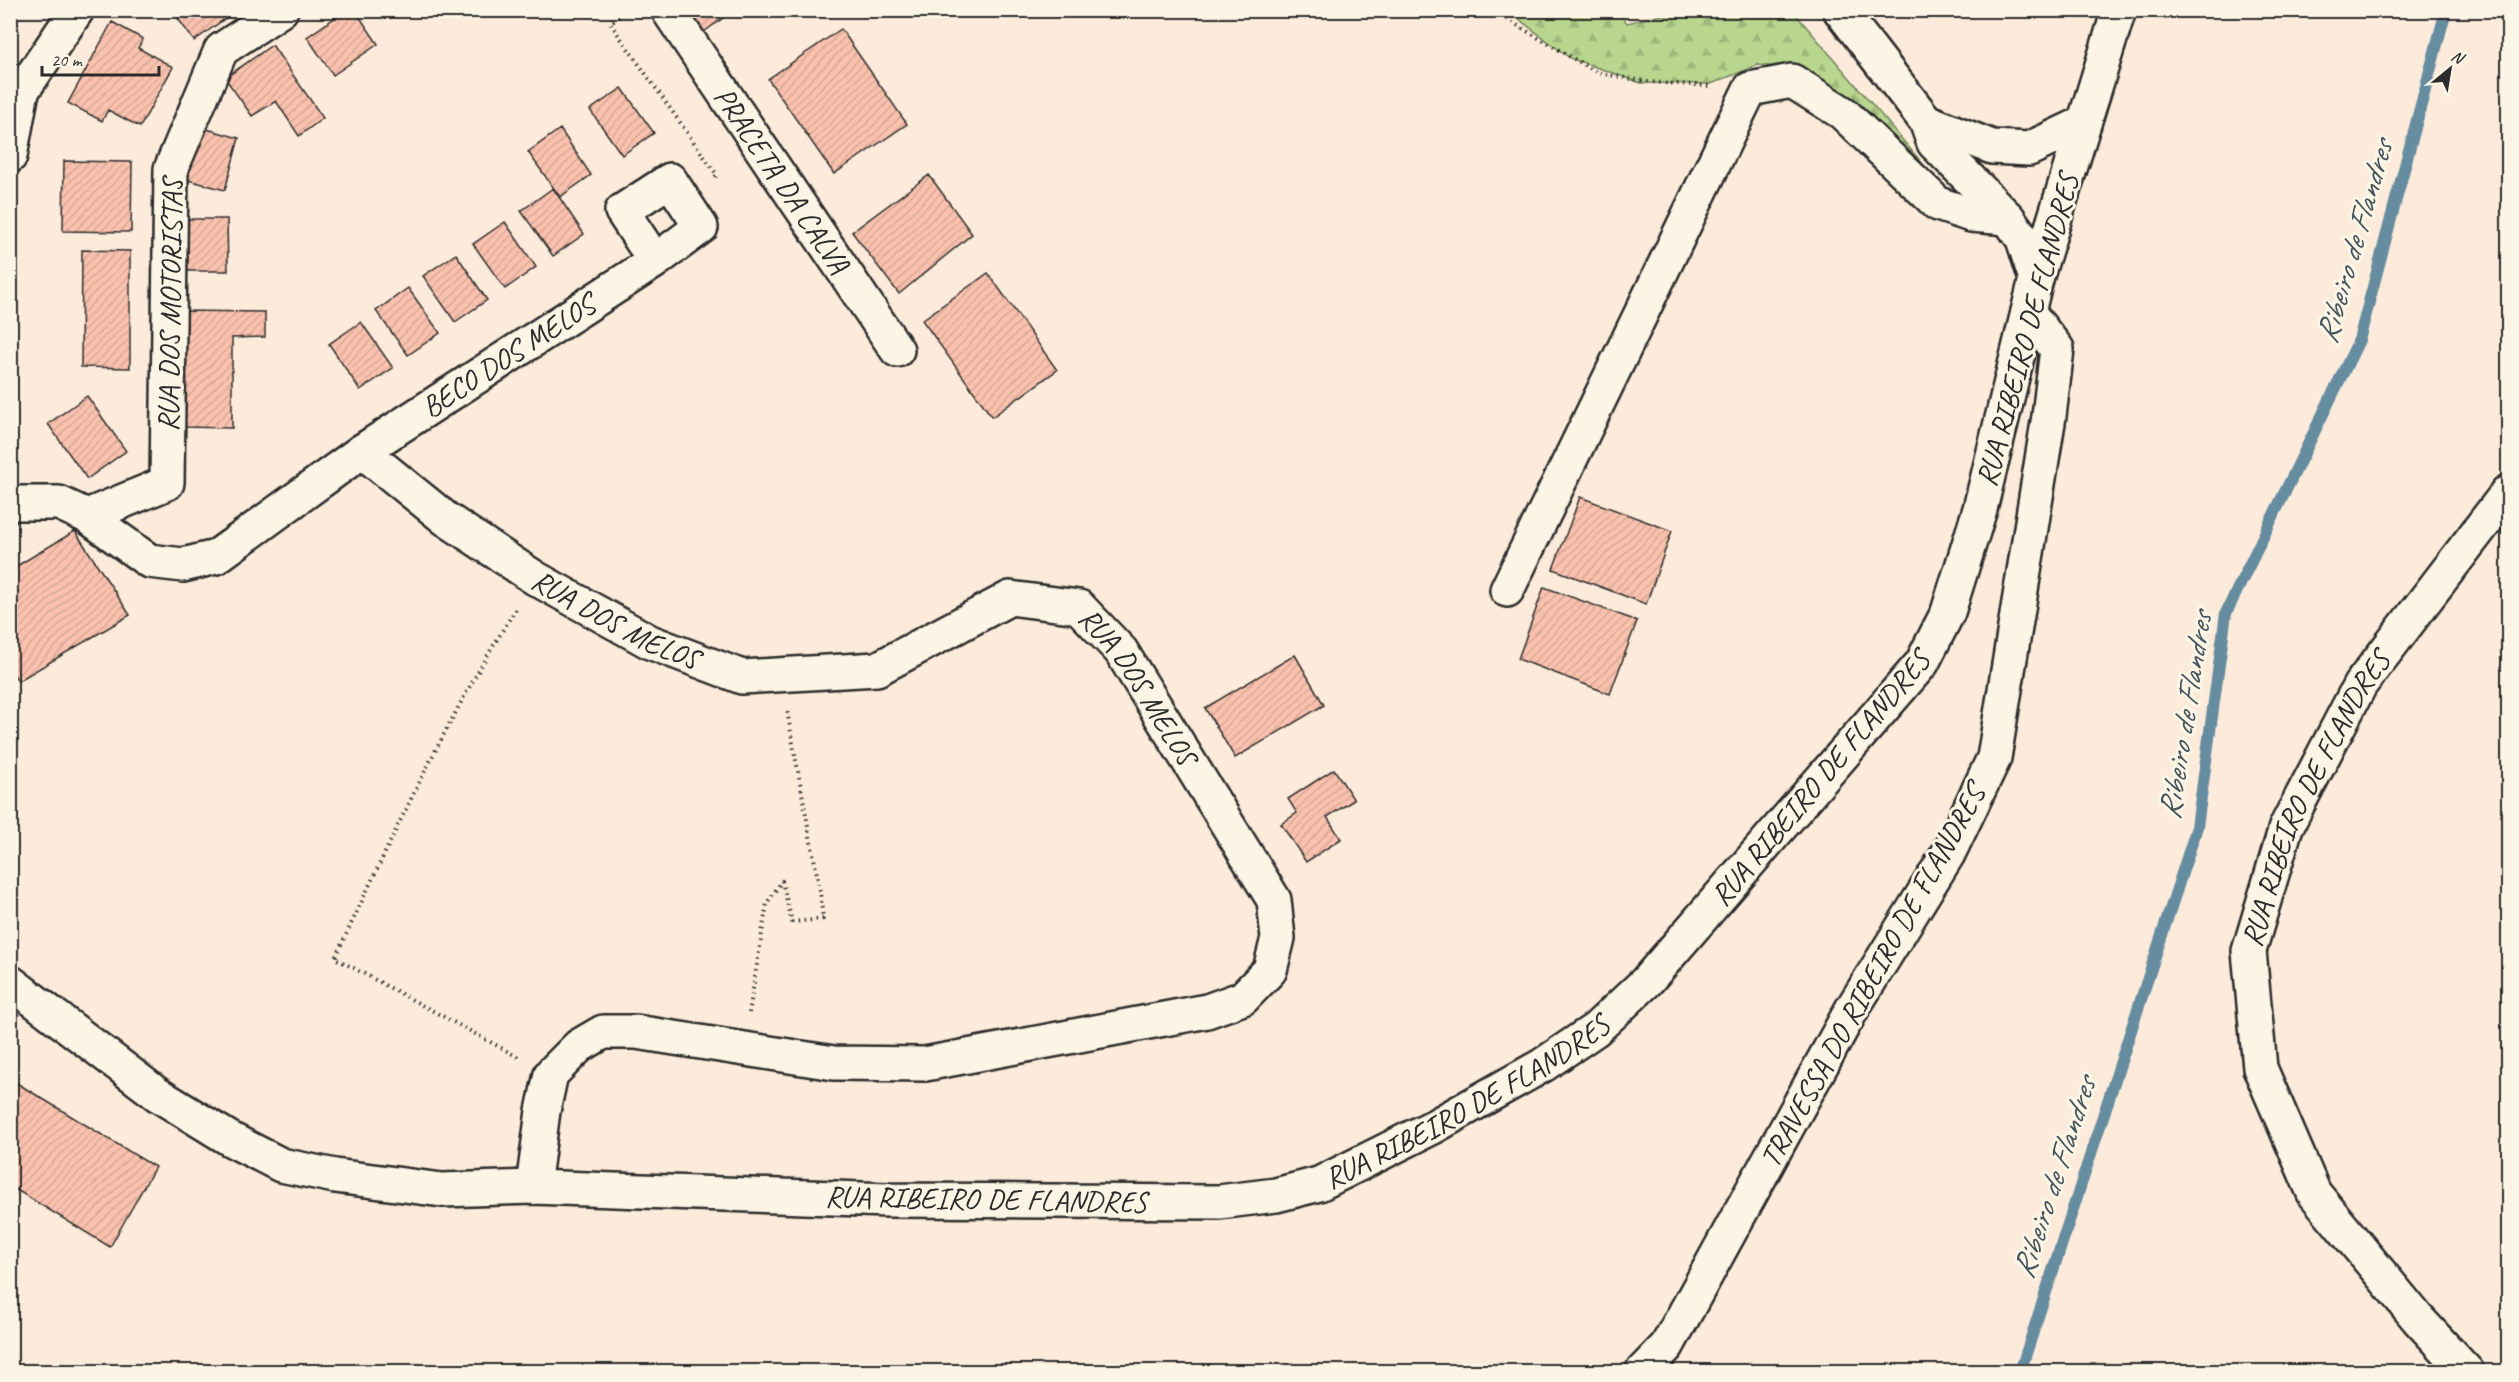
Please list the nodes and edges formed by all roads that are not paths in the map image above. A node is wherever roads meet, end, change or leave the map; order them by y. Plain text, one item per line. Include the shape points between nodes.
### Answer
1 (77, 10) edge
2 (281, 10) edge
3 (668, 10) edge
4 (1840, 10) edge
5 (2119, 10) edge
6 (1926, 122) junction
7 (2084, 123) junction
8 (10, 156) edge
9 (2008, 218) junction
10 (656, 261) dead end
11 (2036, 279) junction
12 (2028, 312) junction
13 (897, 350) dead end
14 (362, 451) junction
15 (2508, 492) edge
16 (11, 503) edge
17 (87, 516) junction
18 (10, 531) edge
19 (1507, 590) dead end
20 (10, 982) edge
21 (533, 1187) junction
22 (1642, 1371) edge
23 (2467, 1371) edge

1 - 8 street via 22,91
2 - 17 street, RUA DOS MOTORISTAS via 221,50 171,169 167,483
3 - 13 street, PRACETA DA CALVA
4 - 6 street
5 - 7 street, RUA RIBEIRO DE FLANDRES
6 - 7 street via 1992,147 2029,149
6 - 9 street via 1934,143
7 - 11 street, RUA RIBEIRO DE FLANDRES
9 - 11 street via 2023,239
9 - 19 street via 1971,215 1938,204 1843,113 1792,81 1750,89
10 - 14 street, BECO DOS MELOS
11 - 12 street, RUA RIBEIRO DE FLANDRES
12 - 21 street, RUA RIBEIRO DE FLANDRES via 1980,509 1948,612 1922,663 1646,982 1596,1029 1543,1065 1435,1126 1319,1184 1276,1196 1219,1202 888,1200
12 - 22 street, TRAVESSA DO RIBEIRO DE FLANDRES via 2058,349 1994,758 1948,854 1852,1009 1667,1346
14 - 17 street via 216,557 183,565 149,561
14 - 21 street, RUA DOS MELOS via 446,519 535,578 650,642 742,677 877,669 1010,598 1079,607 1121,651 1274,900 1278,938 1270,970 1243,998 1207,1011 925,1064 834,1063 636,1032 603,1032 579,1046 550,1074
15 - 23 street, RUA RIBEIRO DE FLANDRES via 2360,685 2286,827 2249,951 2260,1068 2314,1193 2418,1319
16 - 17 street via 59,503
16 - 18 street
20 - 21 street, RUA RIBEIRO DE FLANDRES via 157,1094 280,1165 442,1190

